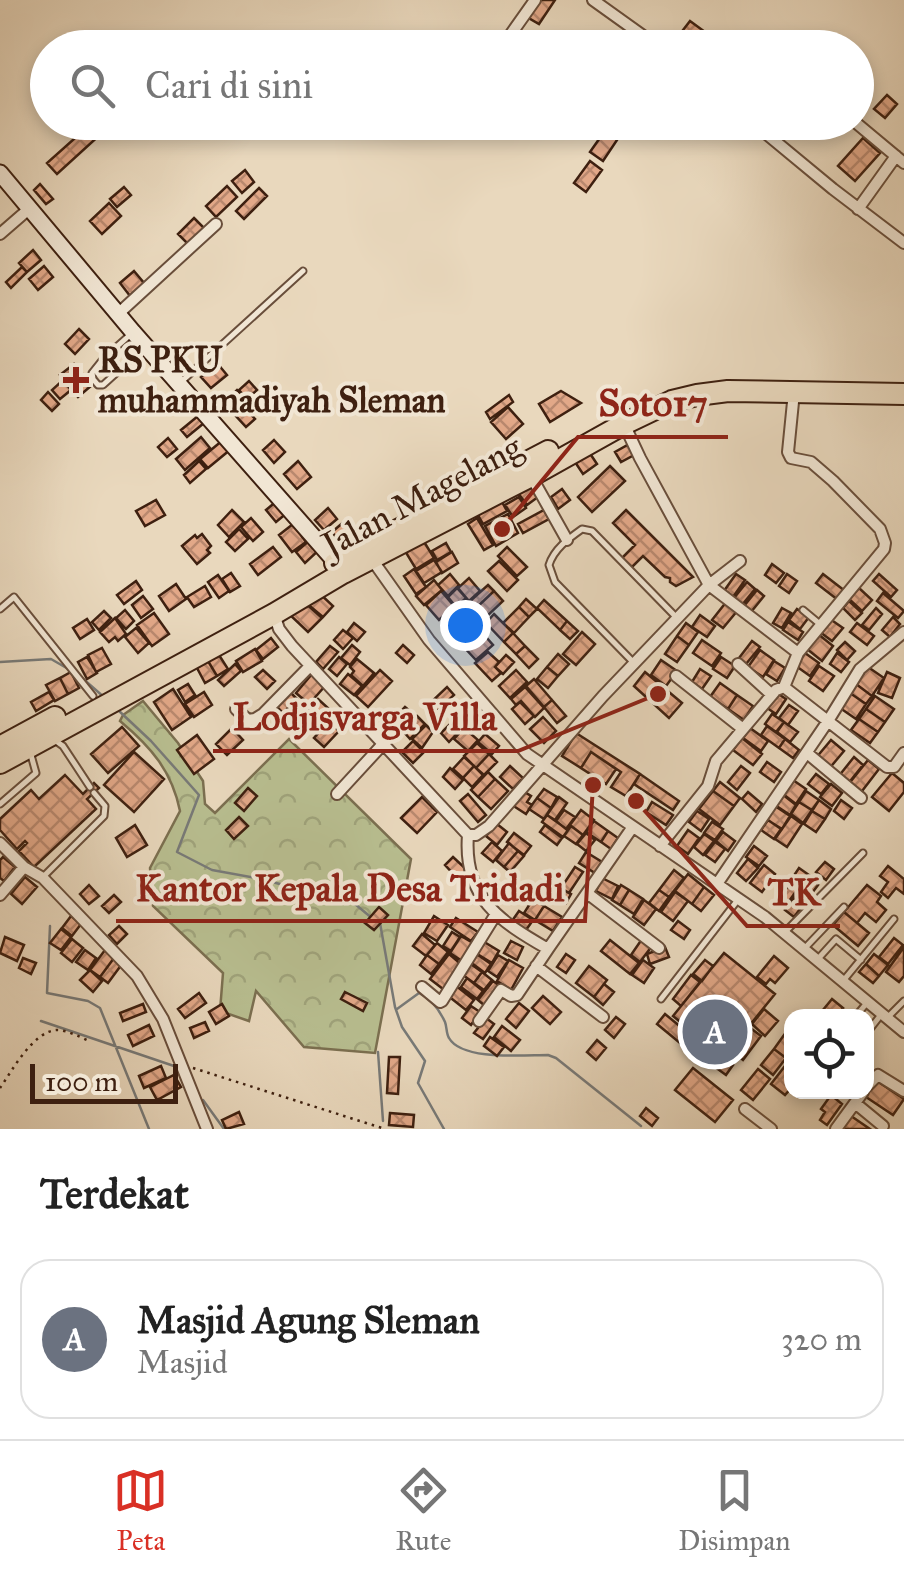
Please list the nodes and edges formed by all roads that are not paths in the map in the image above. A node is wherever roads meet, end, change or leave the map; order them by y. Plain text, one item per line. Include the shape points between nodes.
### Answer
1 (535, 0) edge
2 (593, 0) edge
3 (514, 30) edge
4 (635, 30) edge
5 (874, 138) edge
6 (774, 140) edge
7 (900, 160) edge
8 (0, 173) edge
9 (30, 208) junction
10 (858, 208) junction
11 (216, 224) dead end
12 (0, 234) edge
13 (904, 243) edge
14 (303, 271) dead end
15 (119, 313) junction
16 (133, 332) junction
17 (146, 346) junction
18 (904, 382) edge
19 (179, 384) junction
20 (794, 392) junction
21 (904, 394) edge
22 (624, 424) junction
23 (531, 476) junction
24 (567, 540) junction
25 (367, 553) junction
26 (740, 561) dead end
27 (340, 567) junction
28 (709, 585) junction
29 (0, 608) edge
30 (803, 610) dead end
31 (274, 614) junction
32 (676, 618) junction
33 (821, 624) junction
34 (904, 632) edge
35 (798, 653) junction
36 (634, 663) junction
37 (738, 664) dead end
38 (310, 666) junction
39 (676, 676) dead end
40 (784, 688) junction
41 (772, 694) junction
42 (93, 696) junction
43 (236, 709) dead end
44 (828, 721) junction
45 (743, 728) junction
46 (50, 736) junction
47 (384, 743) junction
48 (0, 746) edge
49 (27, 748) junction
50 (807, 753) junction
51 (904, 753) edge
52 (0, 763) edge
53 (542, 766) junction
54 (337, 794) dead end
55 (861, 798) dead end
56 (0, 804) edge
57 (632, 828) junction
58 (468, 835) junction
59 (0, 843) edge
60 (660, 846) junction
61 (862, 852) dead end
62 (24, 867) junction
63 (42, 878) junction
64 (718, 884) junction
65 (587, 892) junction
66 (0, 895) edge
67 (738, 898) junction
68 (844, 908) dead end
69 (496, 914) junction
70 (894, 918) dead end
71 (784, 933) junction
72 (548, 948) junction
73 (660, 948) dead end
74 (804, 949) junction
75 (817, 960) junction
76 (860, 960) junction
77 (536, 966) junction
78 (843, 981) junction
79 (422, 987) dead end
80 (661, 999) dead end
81 (904, 1001) edge
82 (868, 1002) junction
83 (862, 1009) edge
84 (885, 1016) junction
85 (603, 1017) dead end
86 (478, 1021) dead end
87 (874, 1026) edge
88 (904, 1032) edge
89 (874, 1079) edge
90 (904, 1091) edge
91 (858, 1099) edge
92 (855, 1103) junction
93 (745, 1109) dead end
94 (883, 1126) dead end
95 (208, 1129) edge
96 (772, 1129) edge
97 (836, 1129) edge

1 - 3 street
2 - 4 street
5 - 7 street
6 - 10 street
7 - 10 street
8 - 9 main road
9 - 12 street
9 - 15 main road
10 - 13 street
11 - 15 street
14 - 19 lane
15 - 16 main road
16 - 17 main road
16 - 17 lane via 92,379 102,385
17 - 19 main road
18 - 25 highway, Jalan Magelang via 699,380 632,408
19 - 27 main road
20 - 21 highway, Jalan Magelang
20 - 22 highway, Jalan Magelang via 697,395
20 - 33 street via 791,458 811,462 833,481 880,529 885,543
22 - 23 highway, Jalan Magelang
22 - 28 street
23 - 24 street
23 - 25 highway, Jalan Magelang
24 - 32 lane via 592,530
24 - 36 lane via 550,559 555,582
25 - 27 highway, Jalan Magelang
25 - 53 street via 429,640
26 - 28 street
27 - 31 highway, Jalan Magelang
27 - 42 highway, Jalan Magelang
28 - 32 street
28 - 35 street
29 - 42 lane via 14,598
30 - 33 lane
31 - 38 street
31 - 46 highway, Jalan Magelang
32 - 36 street
33 - 35 street
34 - 44 street via 860,670
35 - 40 street
36 - 53 street
37 - 41 street
38 - 43 street via 255,719
38 - 47 street
39 - 45 street
40 - 41 street
40 - 44 street
41 - 45 street
42 - 48 highway, Jalan Magelang
44 - 50 street
44 - 51 street via 886,768 894,768
45 - 60 street
46 - 49 highway, Jalan Magelang
46 - 63 lane via 105,806 104,816
47 - 54 street
47 - 58 street
49 - 52 highway, Jalan Magelang
49 - 56 lane via 36,773
50 - 55 street
50 - 64 street
53 - 57 street
53 - 58 street via 489,826
57 - 60 street
57 - 65 street
58 - 69 street via 472,882
59 - 62 street
60 - 64 street
61 - 71 lane
62 - 63 street
62 - 66 street
63 - 95 street via 137,976 163,1019
64 - 67 street
65 - 72 street
65 - 73 street
67 - 71 street
67 - 80 lane
68 - 74 lane
69 - 72 street
69 - 79 street via 440,1002
70 - 76 lane
71 - 74 street
72 - 77 street
74 - 75 street
75 - 76 lane via 836,938
75 - 78 street
76 - 78 lane
77 - 85 street
77 - 86 street via 516,995 501,990
78 - 82 street
81 - 84 lane
82 - 83 lane
82 - 84 street
84 - 87 lane
84 - 88 street
89 - 90 street via 878,1075
91 - 92 street
92 - 94 street
92 - 97 street
93 - 96 street

